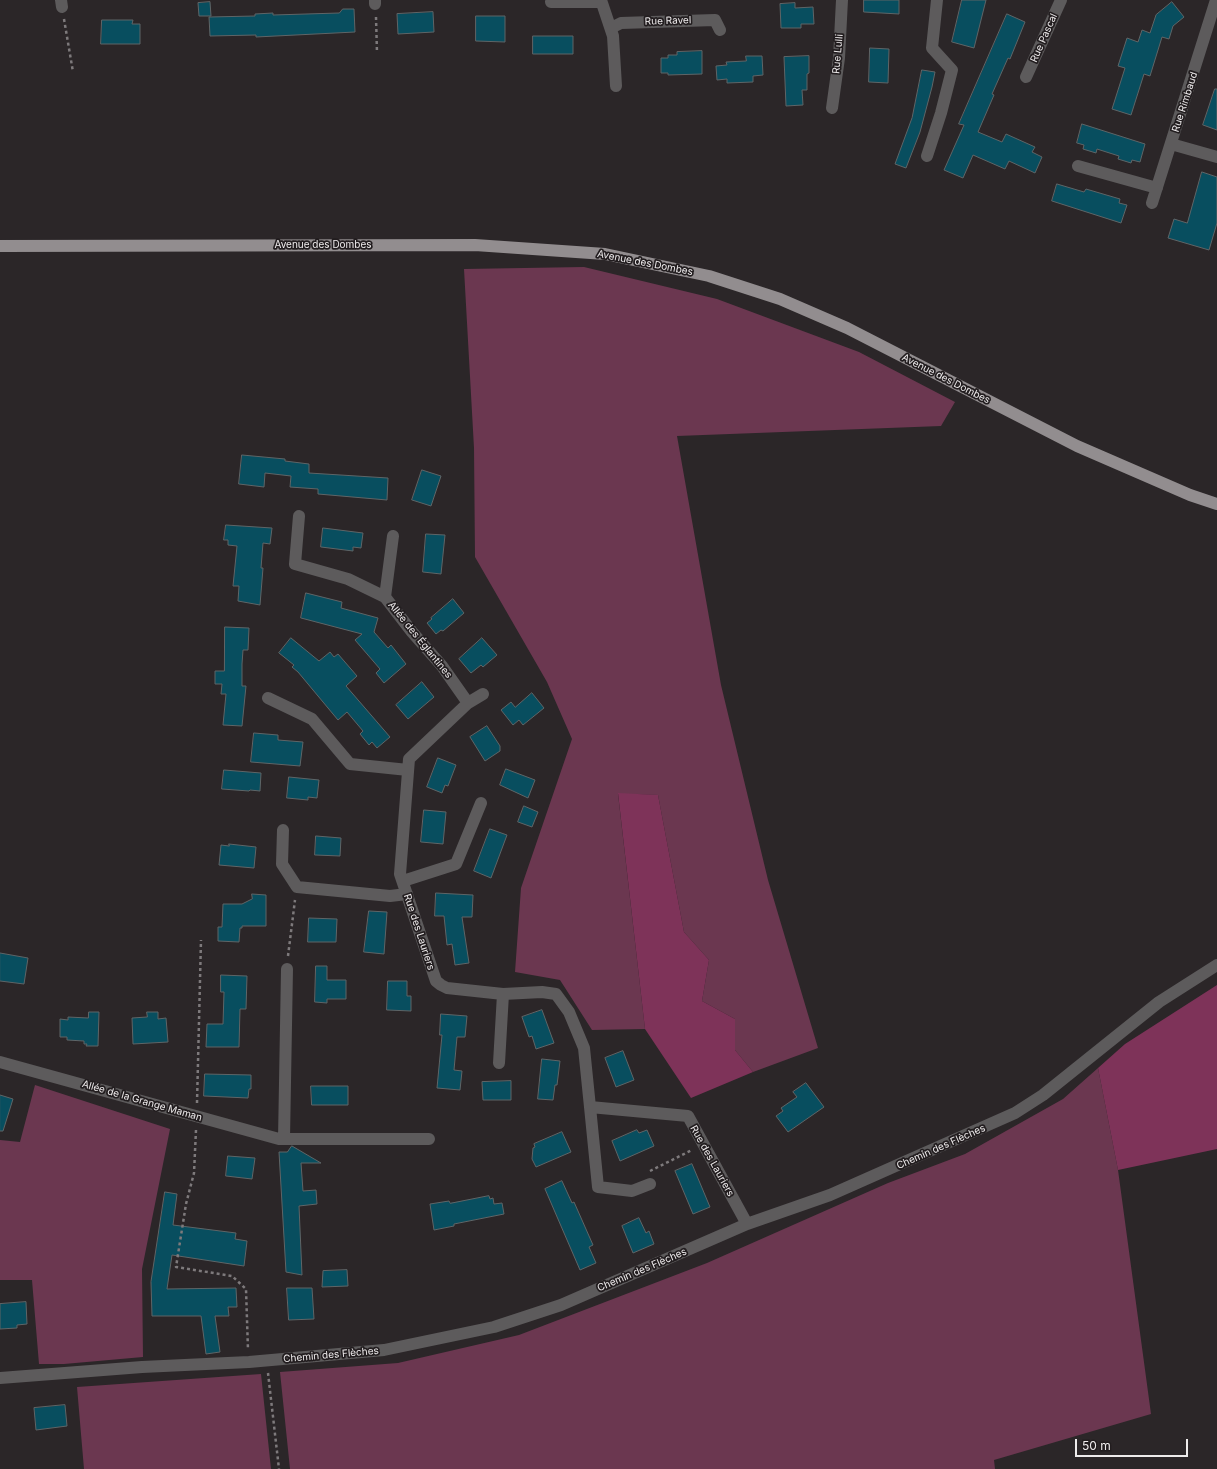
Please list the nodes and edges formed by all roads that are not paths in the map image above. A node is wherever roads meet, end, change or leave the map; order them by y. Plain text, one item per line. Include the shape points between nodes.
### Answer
1 (842, 0) edge
2 (938, 0) edge
3 (1061, 0) edge
4 (1216, 0) edge
5 (601, 1) edge
6 (551, 2) dead end
7 (1214, 17) edge
8 (610, 28) junction
9 (720, 30) dead end
10 (1026, 77) dead end
11 (616, 86) dead end
12 (832, 108) dead end
13 (1171, 144) junction
14 (927, 156) dead end
15 (1217, 157) edge
16 (1078, 166) dead end
17 (1157, 188) junction
18 (1152, 204) dead end
19 (0, 246) edge
20 (1217, 504) edge
21 (299, 516) dead end
22 (393, 536) dead end
23 (385, 597) junction
24 (483, 694) dead end
25 (268, 698) dead end
26 (468, 703) junction
27 (408, 770) junction
28 (481, 803) dead end
29 (283, 830) dead end
30 (403, 881) junction
31 (407, 894) junction
32 (1217, 965) edge
33 (287, 969) road end
34 (503, 994) junction
35 (0, 1062) edge
36 (499, 1062) dead end
37 (590, 1106) junction
38 (429, 1138) dead end
39 (284, 1139) junction
40 (650, 1184) road end
41 (747, 1224) junction
42 (0, 1378) edge

1 - 12 street, Rue Lulli via 839,58
2 - 14 street via 932,48 952,70
3 - 10 street, Rue Pascal
4 - 7 street, Rue Rimbaud
5 - 6 street
5 - 8 street
7 - 13 street, Rue Rimbaud
8 - 9 street, Rue Ravel via 621,22 715,20
8 - 11 street via 613,36
13 - 15 street
13 - 17 street, Rue Rimbaud
16 - 17 street
17 - 18 street, Rue Rimbaud
19 - 20 main road, Avenue des Dombes via 475,245 604,254 694,272 780,299 847,328 1077,446 1190,495
21 - 23 street, Allée des Églantines via 295,564 348,579
22 - 23 street
23 - 26 street, Allée des Églantines via 442,666
24 - 26 street, Rue des Lauriers
25 - 27 street via 312,720 350,764
26 - 27 street, Rue des Lauriers via 409,759
27 - 30 street, Rue des Lauriers via 400,874
28 - 30 street via 456,864
29 - 31 street via 282,864 297,887 390,896
30 - 31 street, Rue des Lauriers
31 - 34 street, Rue des Lauriers via 436,981 448,988
32 - 41 street, Chemin des Flèches via 1159,1002 1044,1095 1015,1113 830,1196
33 - 39 street
34 - 36 street
34 - 37 street, Rue des Lauriers via 556,994 569,1012 584,1048
35 - 39 street, Allée de la Grange Maman
37 - 40 street via 598,1187 632,1191
37 - 41 street, Rue des Lauriers via 688,1116
38 - 39 street, Allée de la Grange Maman
41 - 42 street, Chemin des Flèches via 561,1305 494,1327 384,1350 267,1361

